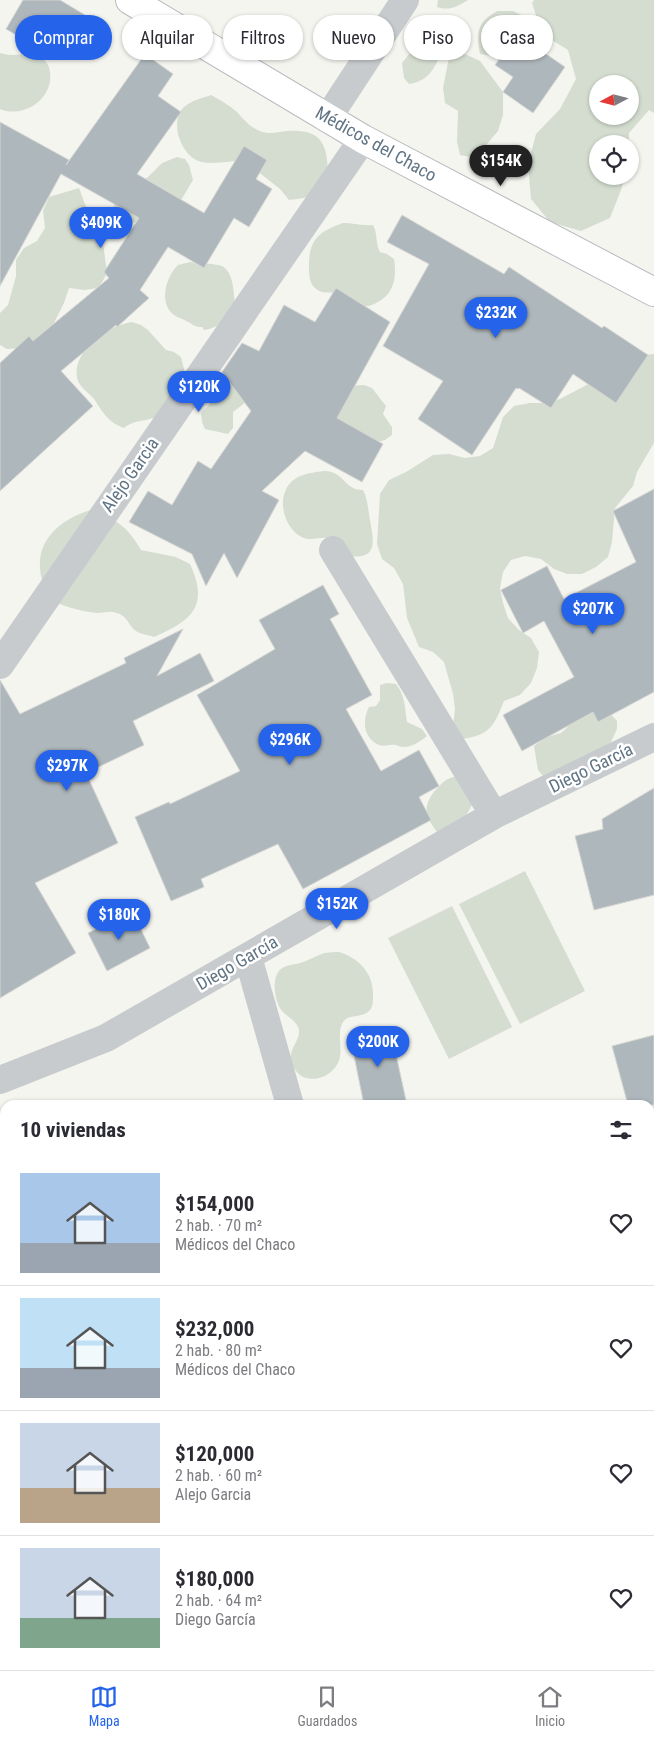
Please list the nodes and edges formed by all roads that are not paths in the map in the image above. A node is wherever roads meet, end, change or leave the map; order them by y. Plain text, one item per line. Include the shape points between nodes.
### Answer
1 (130, 0) edge
2 (405, 0) edge
3 (328, 119) junction
4 (363, 139) junction
5 (654, 292) edge
6 (333, 550) dead end
7 (0, 665) edge
8 (654, 737) edge
9 (494, 815) junction
10 (248, 956) junction
11 (0, 1080) edge
12 (289, 1100) edge

1 - 3 main road, Médicos del Chaco
2 - 3 street
3 - 4 main road, Médicos del Chaco
4 - 5 main road, Médicos del Chaco
4 - 7 street, Alejo Garcia
6 - 9 street
8 - 9 street, Diego García
9 - 10 street, Diego García
10 - 11 street, Diego García via 106,1038
10 - 12 street

